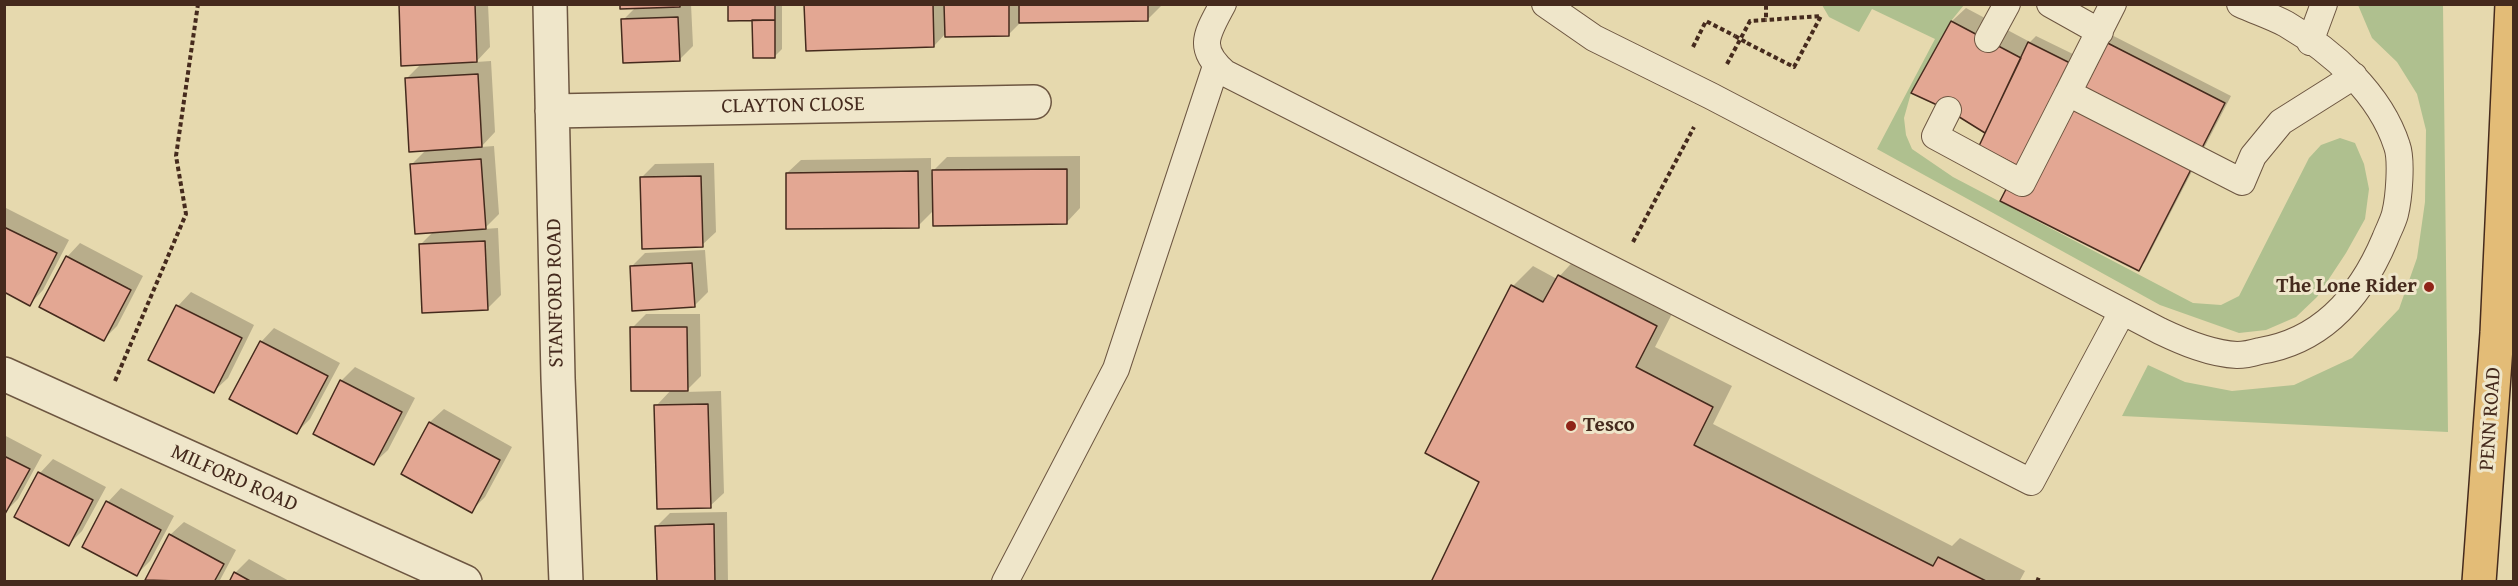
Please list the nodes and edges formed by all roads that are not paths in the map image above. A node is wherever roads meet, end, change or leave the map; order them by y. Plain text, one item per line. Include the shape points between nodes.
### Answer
1 (550, 4) edge
2 (1223, 4) edge
3 (1545, 4) edge
4 (2007, 4) edge
5 (2050, 4) edge
6 (2113, 4) edge
7 (2240, 4) edge
8 (2324, 4) edge
9 (2503, 4) edge
10 (2512, 4) edge
11 (2100, 32) junction
12 (1988, 39) dead end
13 (2310, 42) junction
14 (2510, 54) junction
15 (1216, 66) junction
16 (2354, 76) junction
17 (2068, 93) junction
18 (1034, 102) dead end
19 (1948, 110) dead end
20 (552, 111) junction
21 (2122, 312) junction
22 (4, 374) edge
23 (465, 582) edge
24 (566, 582) edge
25 (1005, 582) edge
26 (2479, 582) edge

1 - 20 street, STANFORD ROAD
2 - 15 lane via 1205,48
3 - 21 lane via 1594,38
4 - 12 lane
5 - 11 lane
6 - 11 lane
7 - 13 lane via 2285,24
8 - 13 lane
9 - 14 highway
10 - 14 highway, PENN ROAD
11 - 17 lane
13 - 16 lane
14 - 26 highway, PENN ROAD
15 - 21 lane via 2031,482
15 - 25 lane via 1116,369
16 - 17 lane via 2281,122 2253,156 2242,182
16 - 21 lane via 2381,112 2398,147 2395,214 2378,256 2356,292 2320,329 2284,347 2238,355 2189,345
17 - 19 lane via 2022,183 1935,136
18 - 20 street, CLAYTON CLOSE
20 - 24 street, STANFORD ROAD
22 - 23 street, MILFORD ROAD

